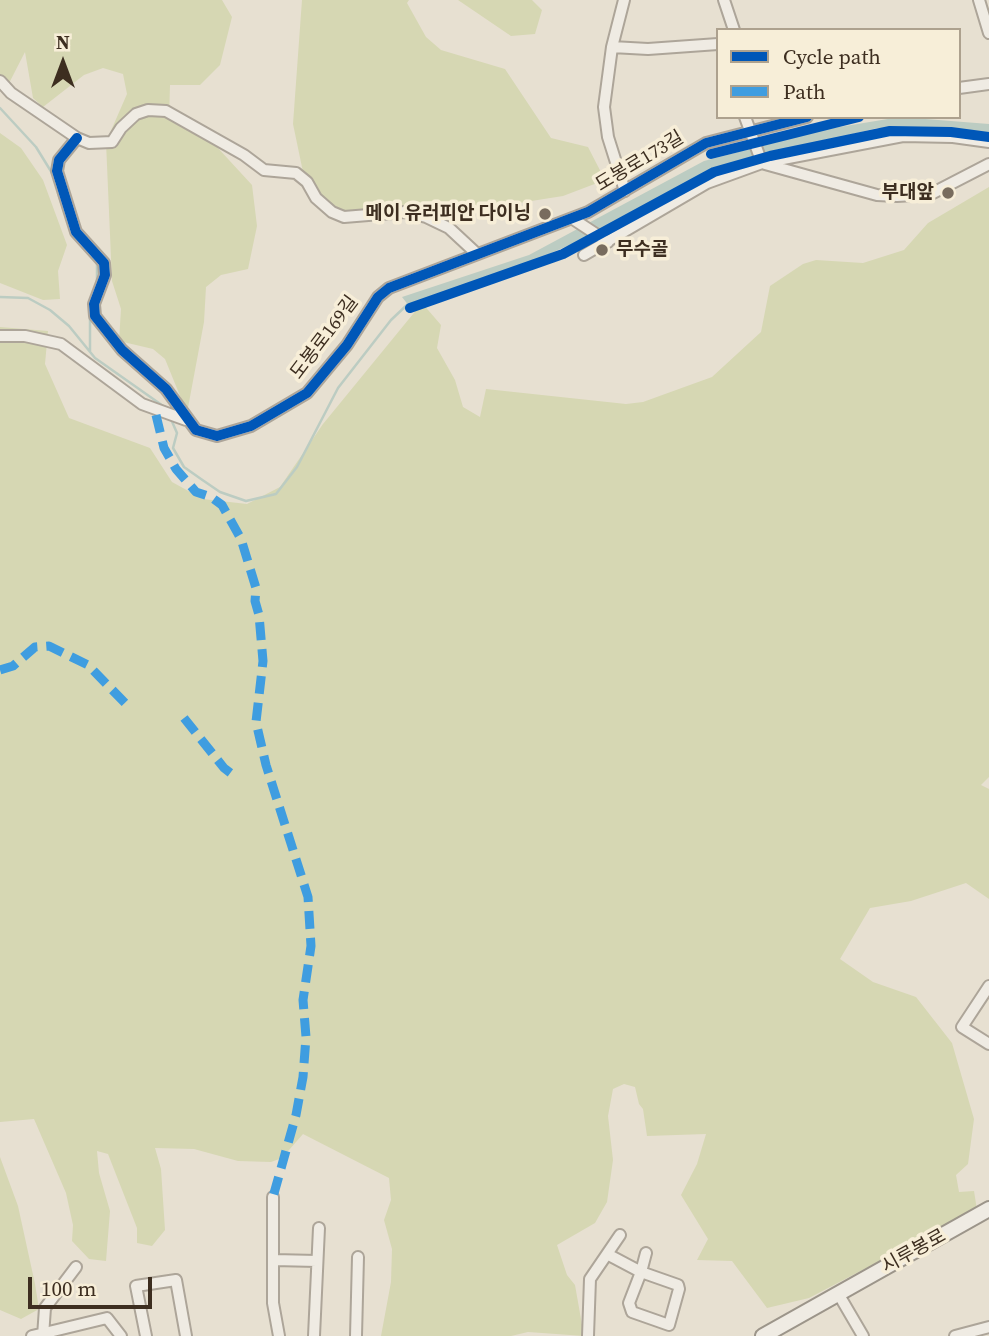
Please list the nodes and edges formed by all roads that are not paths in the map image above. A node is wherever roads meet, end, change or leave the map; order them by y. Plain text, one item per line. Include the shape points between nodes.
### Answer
1 (624, 0) edge
2 (724, 0) edge
3 (979, 0) edge
4 (733, 28) edge
5 (989, 33) edge
6 (716, 44) edge
7 (612, 47) junction
8 (0, 81) edge
9 (989, 84) edge
10 (961, 88) edge
11 (746, 119) edge
12 (799, 119) edge
13 (750, 132) junction
14 (77, 138) junction
15 (989, 142) edge
16 (762, 162) junction
17 (989, 164) edge
18 (625, 191) junction
19 (575, 220) junction
20 (606, 239) junction
21 (477, 254) junction
22 (584, 255) dead end
23 (0, 336) edge
24 (184, 419) junction
25 (989, 986) edge
26 (989, 1044) edge
27 (273, 1197) dead end
28 (989, 1209) edge
29 (319, 1228) dead end
30 (620, 1235) dead end
31 (646, 1253) dead end
32 (607, 1254) junction
33 (358, 1257) dead end
34 (274, 1260) junction
35 (317, 1261) junction
36 (76, 1267) dead end
37 (641, 1272) junction
38 (839, 1295) junction
39 (669, 1325) junction
40 (989, 1327) edge
41 (39, 1335) edge
42 (121, 1336) edge
43 (146, 1336) edge
44 (186, 1336) edge
45 (279, 1336) edge
46 (314, 1336) edge
47 (356, 1336) edge
48 (588, 1336) edge
49 (677, 1336) edge
50 (763, 1336) edge
51 (863, 1336) edge
52 (955, 1336) edge

1 - 7 street
2 - 4 street
3 - 5 street
6 - 7 street
7 - 18 street via 604,118
8 - 14 street
9 - 10 street
11 - 13 street
12 - 13 street, 도봉로173길
13 - 16 street
13 - 18 street, 도봉로173길 via 721,137 682,154
14 - 21 street via 98,144 112,142 136,114 166,111 264,170 296,173 332,212 344,217 405,212 426,217 449,228
14 - 24 street via 60,157 57,170 76,232 104,264 95,316 122,351 166,389
15 - 16 street via 892,137
16 - 17 street via 877,195 897,196 931,194
16 - 20 street via 707,183
18 - 19 street, 도봉로173길
19 - 20 street
19 - 21 street, 도봉로169길
20 - 22 street
21 - 24 street, 도봉로169길 via 386,290 313,387 279,411 220,436 201,433
23 - 24 street, 도봉로169길 via 25,336 71,349 121,389 157,411
25 - 26 street via 962,1027
27 - 34 street
28 - 38 street, 시루봉로
29 - 35 street
30 - 32 street
31 - 37 street
32 - 37 street
32 - 48 street via 590,1279
33 - 47 street
34 - 35 street
34 - 45 street via 273,1303
35 - 46 street
36 - 41 street via 45,1308
37 - 39 street via 678,1285
37 - 39 street via 630,1309
38 - 50 street, 시루봉로
38 - 51 street
39 - 49 street
40 - 52 street
41 - 42 street via 107,1318
43 - 44 street via 136,1286 176,1280

